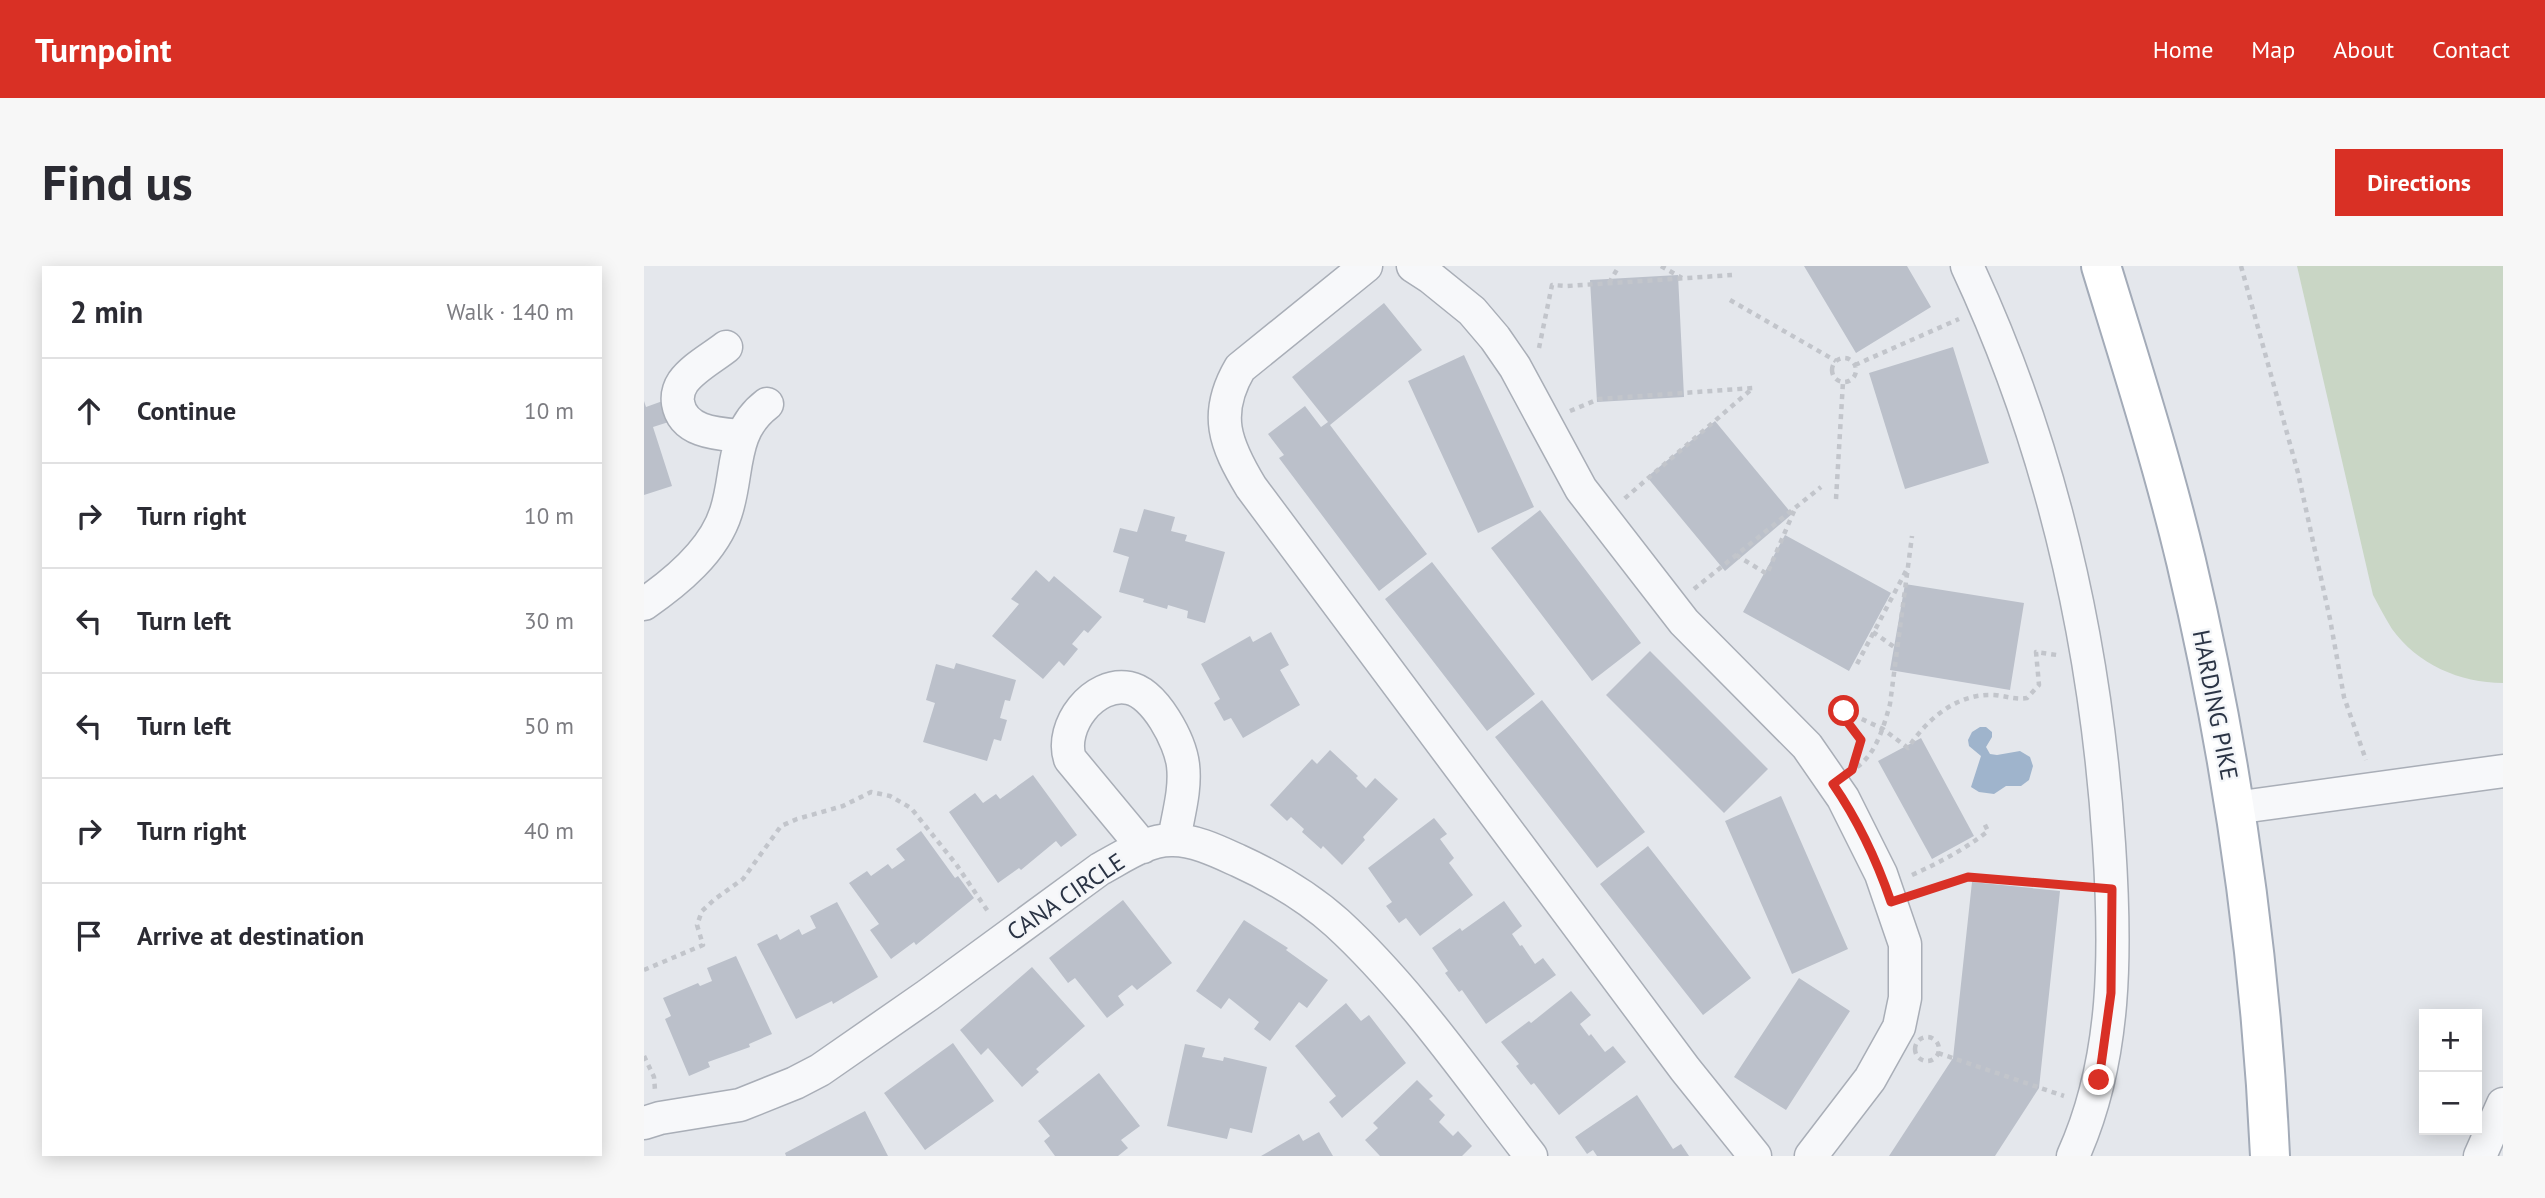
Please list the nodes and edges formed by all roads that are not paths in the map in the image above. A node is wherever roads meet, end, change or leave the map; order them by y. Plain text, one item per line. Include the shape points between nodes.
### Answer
1 (1366, 266) edge
2 (1413, 266) edge
3 (1967, 266) edge
4 (2102, 266) edge
5 (726, 347) dead end
6 (767, 404) dead end
7 (742, 436) junction
8 (644, 604) edge
9 (2503, 771) edge
10 (2234, 808) junction
11 (1174, 840) junction
12 (1143, 847) junction
13 (2503, 1104) edge
14 (644, 1123) edge
15 (1531, 1156) edge
16 (1755, 1156) edge
17 (1811, 1156) edge
18 (2073, 1156) edge
19 (2270, 1156) edge
20 (2480, 1156) edge

1 - 16 street via 1240,368 1223,412 1233,456 1251,487 1685,1069
2 - 17 street via 1472,311 1495,338 1602,517 1708,649 1807,746 1843,798 1889,894 1905,944 1907,967 1899,1027 1870,1079
3 - 18 street via 2011,366 2065,549 2089,659 2104,767 2112,889 2111,993 2093,1105
4 - 10 main road, HARDING PIKE via 2185,558
5 - 7 street via 685,380 678,403 684,418 697,428
6 - 7 street via 754,414
7 - 8 street via 718,531 698,558
9 - 10 street
10 - 19 main road, HARDING PIKE via 2254,954
11 - 12 street, CANA CIRCLE
11 - 12 street via 1184,776 1176,739 1162,715 1136,691 1110,690 1091,700 1074,718 1066,747 1070,759
11 - 15 street, CANA CIRCLE via 1267,874 1336,922 1399,990
12 - 14 street, CANA CIRCLE via 1091,875 852,1049 795,1083 740,1105
13 - 20 street

